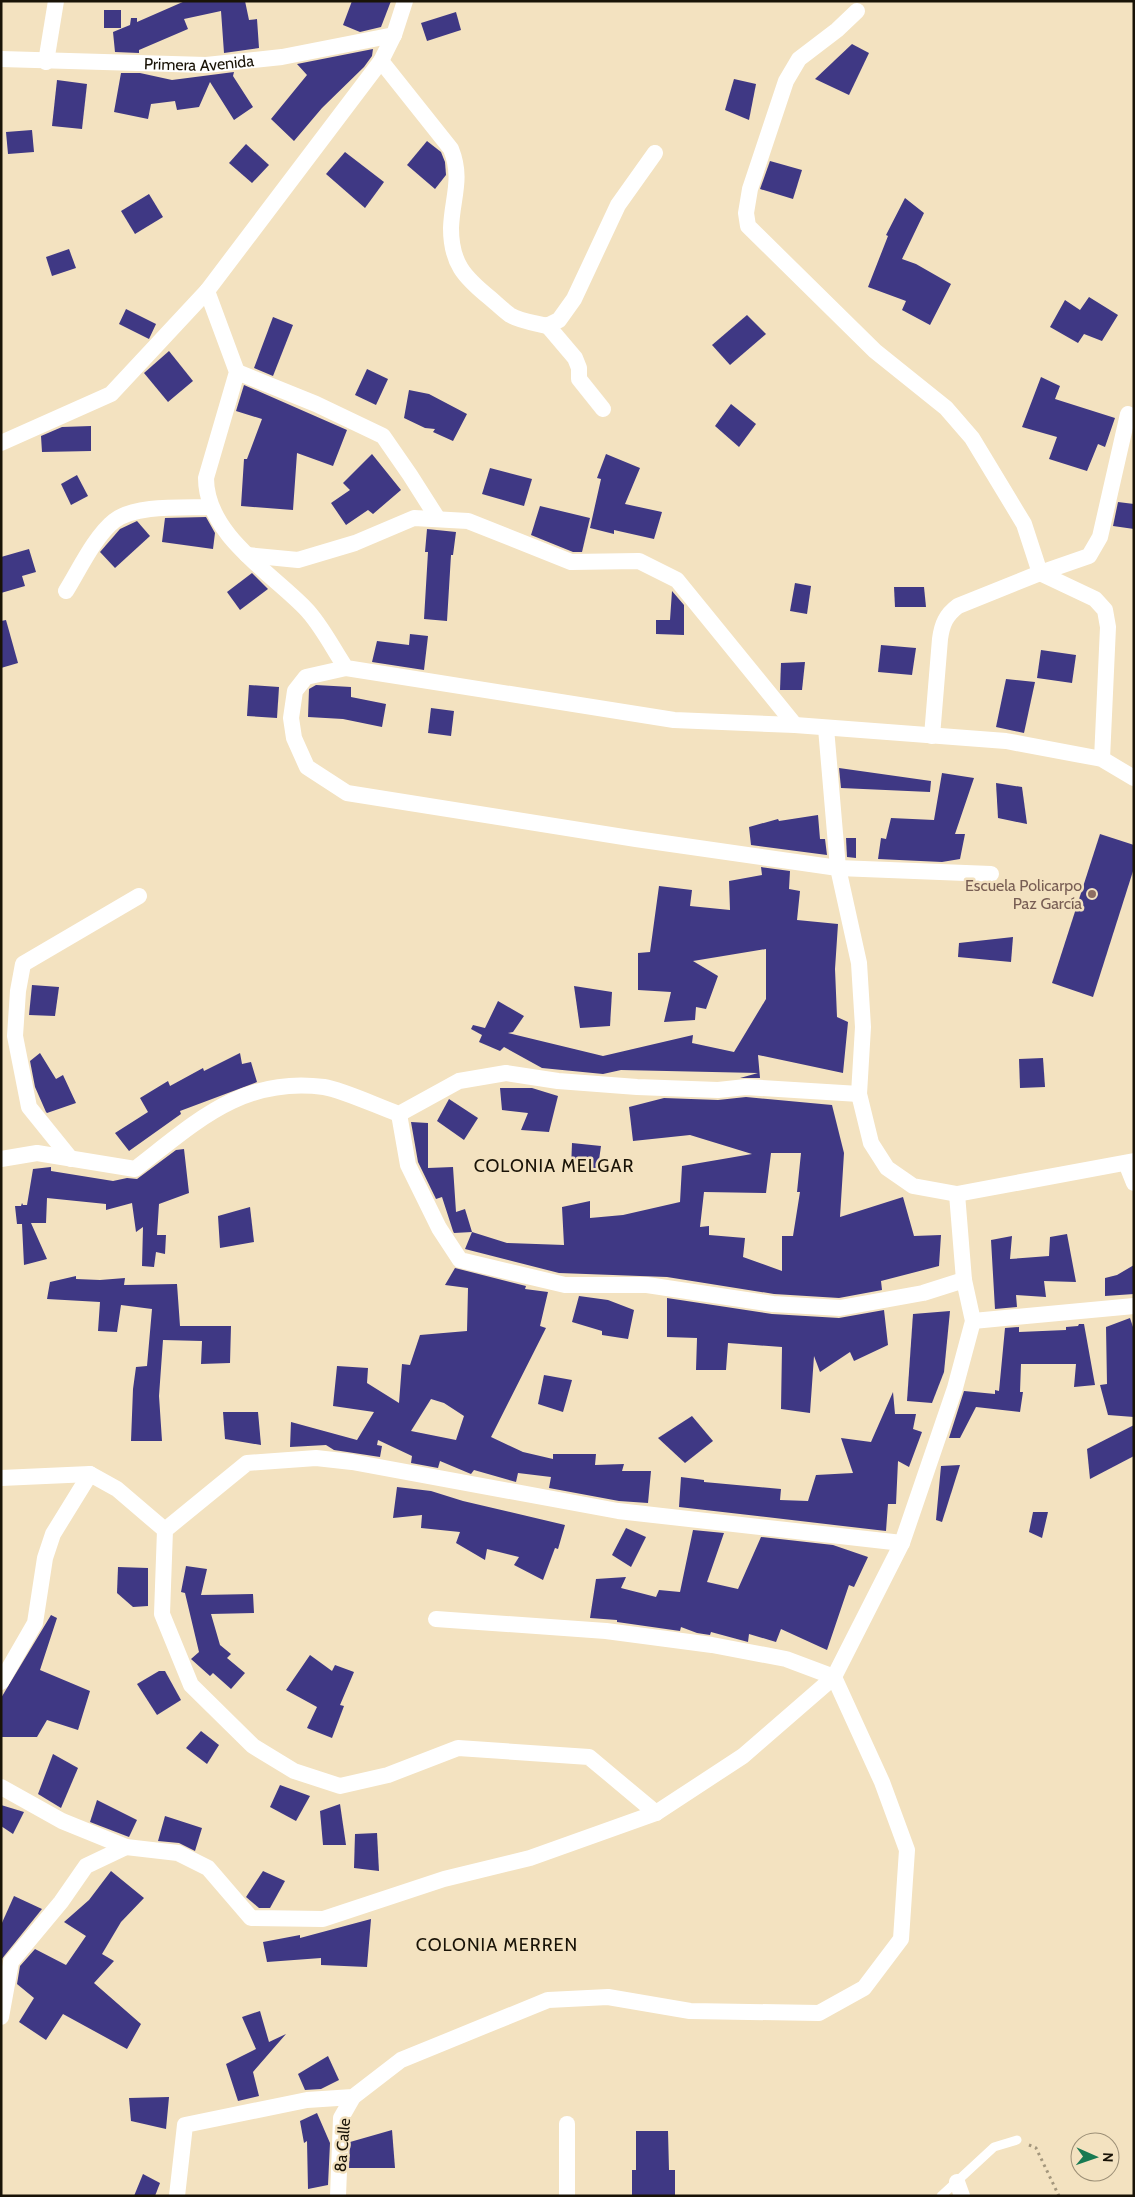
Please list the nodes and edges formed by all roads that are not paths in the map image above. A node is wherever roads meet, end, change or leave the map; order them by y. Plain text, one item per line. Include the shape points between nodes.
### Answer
1 (56, 1) edge
2 (406, 1) edge
3 (856, 11) dead end
4 (394, 35) junction
5 (1, 59) edge
6 (381, 61) junction
7 (46, 62) junction
8 (655, 153) dead end
9 (207, 291) junction
10 (547, 326) junction
11 (237, 372) junction
12 (603, 409) dead end
13 (1128, 414) dead end
14 (1, 443) edge
15 (211, 507) junction
16 (438, 519) junction
17 (247, 555) junction
18 (1040, 573) junction
19 (66, 591) dead end
20 (346, 668) junction
21 (795, 725) junction
22 (826, 728) junction
23 (932, 736) junction
24 (1102, 759) junction
25 (1134, 778) edge
26 (838, 868) junction
27 (991, 874) dead end
28 (138, 896) dead end
29 (859, 1094) junction
30 (399, 1114) junction
31 (1, 1159) edge
32 (71, 1159) junction
33 (1129, 1162) edge
34 (1134, 1183) edge
35 (957, 1194) junction
36 (964, 1280) junction
37 (1134, 1306) edge
38 (972, 1321) junction
39 (90, 1474) junction
40 (1, 1478) edge
41 (165, 1530) junction
42 (902, 1543) junction
43 (436, 1619) dead end
44 (834, 1677) junction
45 (1, 1682) edge
46 (1, 1787) edge
47 (656, 1813) junction
48 (126, 1847) junction
49 (1, 2017) edge
50 (352, 2097) junction
51 (566, 2124) dead end
52 (1016, 2140) road end
53 (959, 2189) edge
54 (177, 2196) edge
55 (338, 2196) edge
56 (567, 2196) edge
57 (941, 2196) edge

1 - 7 street
2 - 4 street
3 - 18 street via 837,30 798,59 786,81 750,189 746,213 748,226 875,351 946,408 972,438 1024,524
4 - 6 street
4 - 7 street, Primera Avenida via 282,56 206,65
5 - 7 street, Primera Avenida
6 - 9 street
6 - 10 street via 451,149 458,179 451,228 458,267 469,282 511,315
8 - 10 street via 618,205 574,299 560,320
9 - 11 street
9 - 14 street via 111,394
10 - 12 street via 575,358 579,379
11 - 15 street via 206,478 206,495
11 - 16 street via 383,436
13 - 18 street via 1096,548 1089,556
15 - 17 street
15 - 19 street via 138,511 115,520 105,530
16 - 17 street via 414,518 355,543 298,560
16 - 21 street via 468,521 571,562 639,561 677,580
17 - 20 street via 306,609
18 - 23 street via 958,606 949,613 940,639
18 - 24 street via 1095,599 1105,610 1108,627
20 - 21 street via 674,720
20 - 26 street via 306,677 295,691 290,718 294,738 307,767 347,793
21 - 22 street
22 - 23 street
22 - 26 street
23 - 24 street via 1006,741
24 - 25 street
26 - 27 street
26 - 29 street via 859,963 863,1027
28 - 32 street via 23,964 15,1036 29,1107
29 - 30 street via 637,1087 506,1073 459,1081
29 - 35 street via 872,1143 887,1168 912,1186
30 - 32 street via 325,1087 268,1087 216,1108 135,1169
30 - 36 street via 408,1165 439,1228 460,1260 564,1285 648,1285 773,1304 840,1308 923,1293
31 - 32 street via 37,1153
33 - 34 street
33 - 35 street
35 - 36 street
36 - 38 street
37 - 38 street
38 - 42 street via 955,1388
39 - 40 street
39 - 41 street via 117,1489
39 - 45 street via 53,1534 45,1558 35,1623
41 - 42 street via 247,1463 316,1458 618,1512
41 - 47 street via 162,1614 191,1685 253,1746 294,1771 340,1786 388,1775 458,1748 589,1757
42 - 44 street
43 - 44 street via 606,1631 712,1645 786,1658
44 - 47 street via 743,1756
44 - 50 street via 882,1782 908,1850 901,1940 864,1988 818,2013 690,2011 608,1997 548,2000 401,2060
46 - 48 street via 62,1821
47 - 48 street via 530,1858 444,1879 323,1919 250,1918 208,1868 178,1853
48 - 49 street via 86,1866 11,1962
50 - 54 street via 307,2100 185,2125
50 - 55 street, 8a Calle via 341,2118
51 - 56 street
52 - 53 lane via 994,2147
53 - 57 lane

